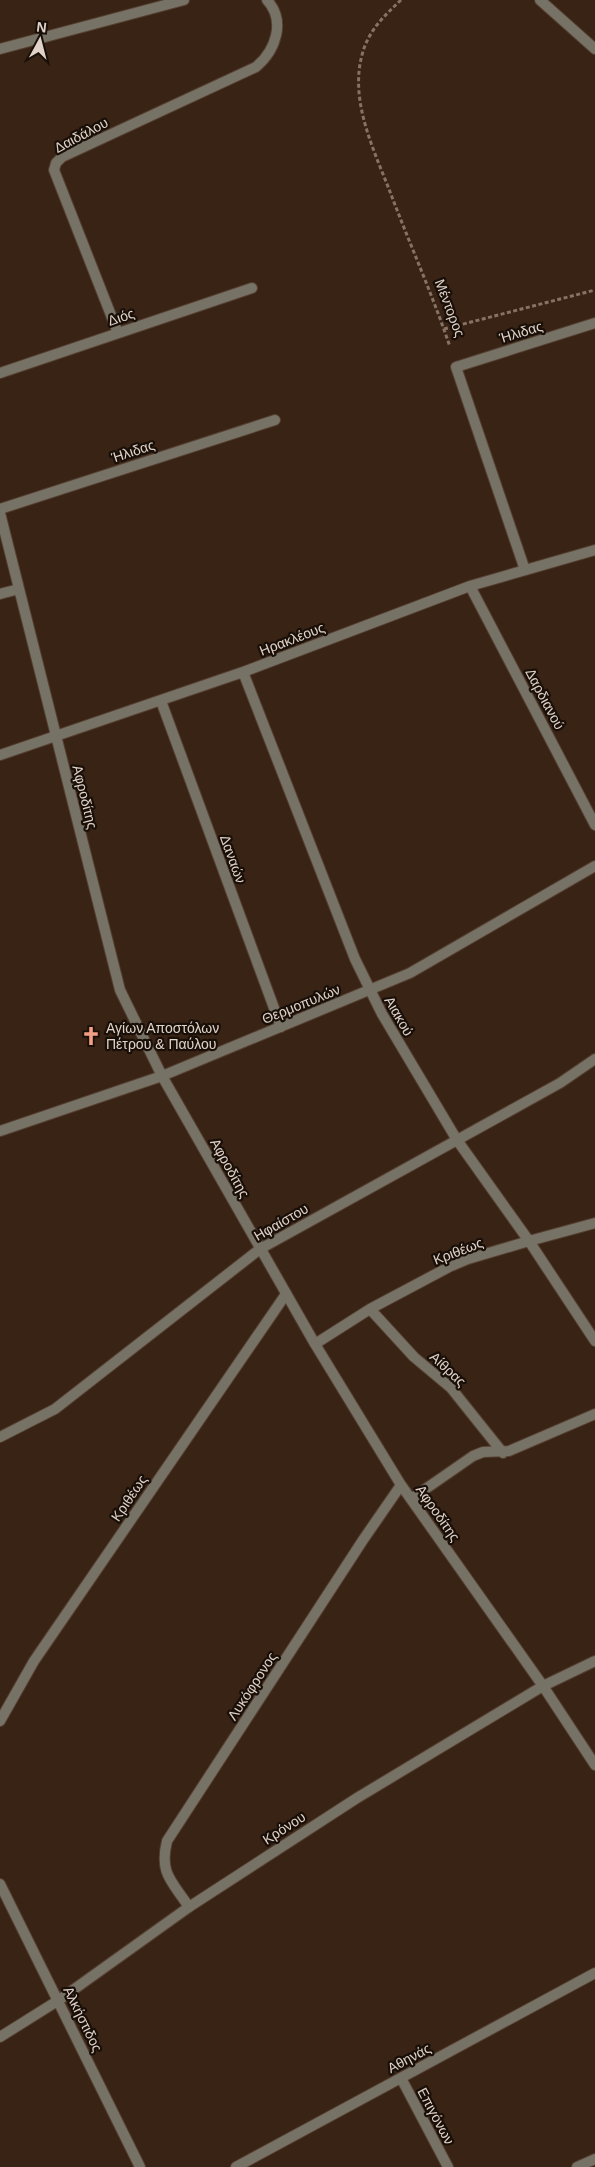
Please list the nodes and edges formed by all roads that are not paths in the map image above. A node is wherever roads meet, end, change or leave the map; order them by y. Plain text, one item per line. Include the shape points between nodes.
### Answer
1 (184, 0) edge
2 (266, 0) edge
3 (540, 0) edge
4 (0, 49) edge
5 (595, 49) edge
6 (252, 288) dead end
7 (595, 323) edge
8 (118, 333) junction
9 (0, 373) edge
10 (275, 420) dead end
11 (0, 509) edge
12 (0, 512) edge
13 (595, 550) edge
14 (525, 570) junction
15 (470, 586) junction
16 (19, 589) junction
17 (0, 594) edge
18 (243, 672) junction
19 (161, 701) junction
20 (55, 736) junction
21 (0, 755) edge
22 (595, 826) edge
23 (595, 866) edge
24 (369, 991) junction
25 (281, 1026) junction
26 (595, 1059) edge
27 (162, 1076) junction
28 (0, 1130) edge
29 (457, 1140) junction
30 (595, 1223) edge
31 (529, 1241) junction
32 (260, 1249) junction
33 (286, 1294) junction
34 (370, 1309) junction
35 (595, 1341) edge
36 (315, 1344) junction
37 (595, 1414) edge
38 (0, 1438) edge
39 (503, 1453) junction
40 (402, 1485) junction
41 (411, 1499) junction
42 (595, 1661) edge
43 (543, 1686) junction
44 (0, 1721) edge
45 (595, 1765) edge
46 (0, 1884) edge
47 (189, 1907) junction
48 (595, 1973) edge
49 (59, 2000) junction
50 (0, 2037) edge
51 (401, 2078) junction
52 (595, 2159) edge
53 (140, 2167) edge
54 (236, 2167) edge
55 (448, 2167) edge
56 (577, 2167) edge

1 - 4 street
2 - 8 street, Δαιδάλου via 276,15 277,30 266,59 256,67 56,163 54,170
3 - 5 street
6 - 8 street, Διός
7 - 14 street, Ήλιδας via 456,366
8 - 9 street, Διός
10 - 11 street, Ήλιδας
12 - 16 street, Αφροδίτης
13 - 14 street, Ηρακλέους
14 - 15 street, Ηρακλέους
15 - 18 street, Ηρακλέους
15 - 22 street, Δαρδιανού
16 - 17 street
16 - 20 street, Αφροδίτης
18 - 19 street, Ηρακλέους
18 - 24 street, Αιακού
19 - 20 street, Ηρακλέους
19 - 25 street, Δαναών
20 - 21 street, Ηρακλέους
20 - 27 street, Αφροδίτης via 120,990
23 - 24 street, Θερμοπυλών via 423,967
24 - 25 street, Θερμοπυλών
24 - 29 street, Αιακού
25 - 27 street, Θερμοπυλών
26 - 29 street, Ηφαίστου via 560,1083
27 - 28 street, Θερμοπυλών
27 - 32 street, Αφροδίτης
29 - 31 street, Αιακού
29 - 32 street, Ηφαίστου
30 - 31 street, Κριθέως
31 - 34 street, Κριθέως via 455,1265
31 - 35 street, Αιακού
32 - 33 street, Αφροδίτης
32 - 38 street, Ηφαίστου via 55,1409
33 - 36 street, Αφροδίτης
33 - 44 street, Κριθέως via 34,1661
34 - 36 street, Κριθέως
34 - 39 street, Αίθρας via 414,1357 451,1388
36 - 40 street, Αφροδίτης
37 - 39 street
39 - 41 street via 483,1452 473,1456
40 - 41 street, Αφροδίτης
40 - 47 street, Λυκόφρoνος via 168,1841 163,1858 165,1871
41 - 43 street, Αφροδίτης
42 - 43 street, Κρόνου
43 - 45 street, Αφροδίτης
43 - 47 street, Κρόνου via 357,1798
46 - 49 street, Αλκήστιδος
47 - 49 street, Κρόνου
48 - 51 street, Αθηνάς
49 - 50 street, Κρόνου
49 - 53 street, Αλκήστιδος
51 - 54 street, Αθηνάς
51 - 55 street, Επιγόνων
52 - 56 street

